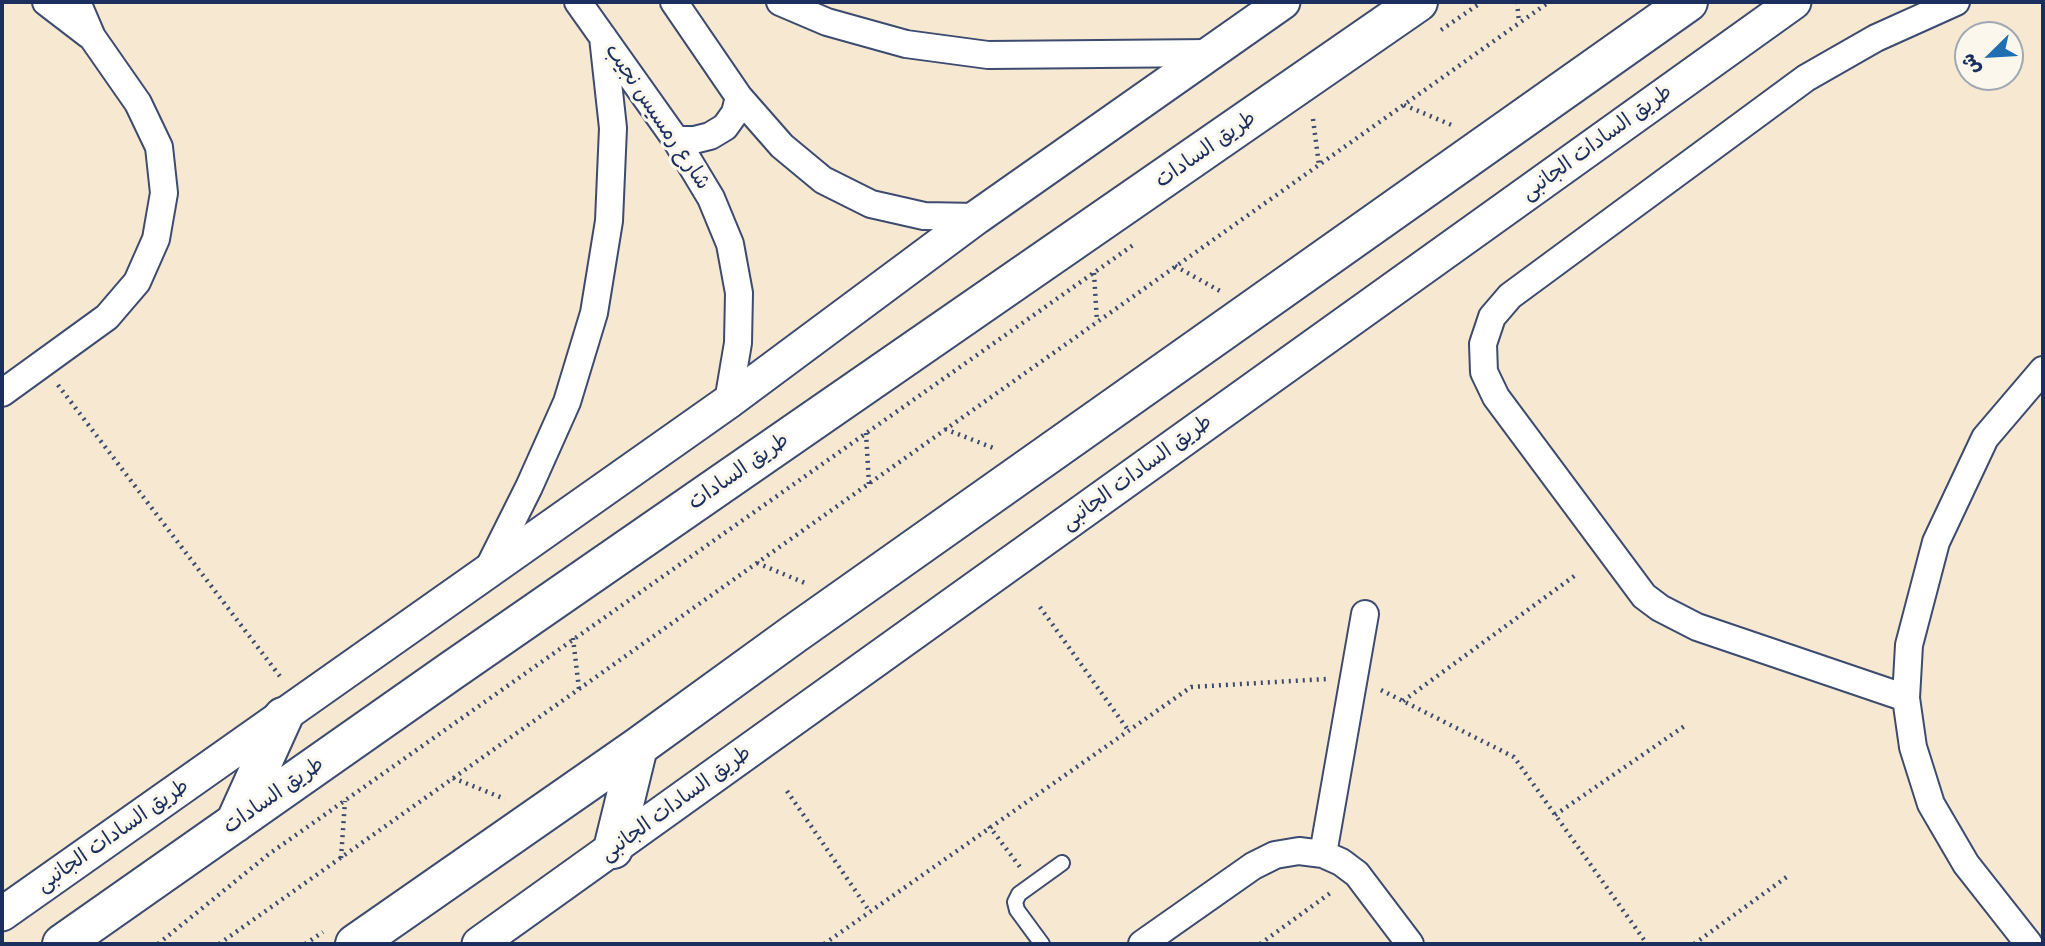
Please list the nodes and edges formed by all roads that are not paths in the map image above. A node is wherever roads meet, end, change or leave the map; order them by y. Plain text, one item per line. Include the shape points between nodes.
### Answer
1 (46, 2) edge
2 (77, 2) edge
3 (578, 2) edge
4 (674, 2) edge
5 (780, 2) edge
6 (1283, 2) edge
7 (1688, 2) edge
8 (1794, 2) edge
9 (1956, 2) edge
10 (1427, 17) edge
11 (92, 37) junction
12 (603, 37) junction
13 (1211, 53) junction
14 (739, 97) junction
15 (676, 140) junction
16 (977, 216) junction
17 (2043, 370) edge
18 (2, 393) edge
19 (728, 402) junction
20 (485, 573) junction
21 (1365, 614) dead end
22 (1906, 698) junction
23 (292, 710) junction
24 (638, 747) junction
25 (235, 824) junction
26 (613, 849) junction
27 (1323, 854) junction
28 (1062, 863) dead end
29 (2, 914) edge
30 (62, 944) edge
31 (355, 944) edge
32 (479, 944) edge
33 (1042, 944) edge
34 (1142, 944) edge
35 (1410, 944) edge
36 (2029, 944) edge

1 - 11 street
2 - 11 street
3 - 12 street, شارع رمسيس نجيب
4 - 14 street
5 - 13 street via 827,22 906,44 988,55
6 - 13 street, طريق السادات الجانبى
7 - 24 main road
8 - 26 street, طريق السادات الجانبى
9 - 22 street via 1876,38 1806,78 1510,296 1492,317 1483,344 1484,372 1496,397 1644,596 1697,627
10 - 25 main road, طريق السادات via 451,671
11 - 18 street via 138,103 159,148 164,194 156,239 137,282 107,317
12 - 15 street, شارع رمسيس نجيب
12 - 20 street via 613,128 609,221 594,313 567,402
13 - 16 street, طريق السادات الجانبى
14 - 15 street via 725,127 710,136
14 - 16 street via 782,146 823,180 871,204 923,216
15 - 19 street, شارع رمسيس نجيب via 711,198 730,244 739,293 738,343
16 - 19 street, طريق السادات الجانبى
17 - 22 street via 1984,439 1936,542 1909,645
19 - 20 street, طريق السادات الجانبى
20 - 23 street, طريق السادات الجانبى
21 - 27 street
22 - 36 street via 1913,747 1931,804 1966,864
23 - 25 main road
23 - 29 street, طريق السادات الجانبى
24 - 26 main road
24 - 31 main road
25 - 30 main road, طريق السادات
26 - 32 street, طريق السادات الجانبى
27 - 34 street via 1275,855
27 - 35 street via 1357,874
28 - 33 lane via 1019,894 1016,906

